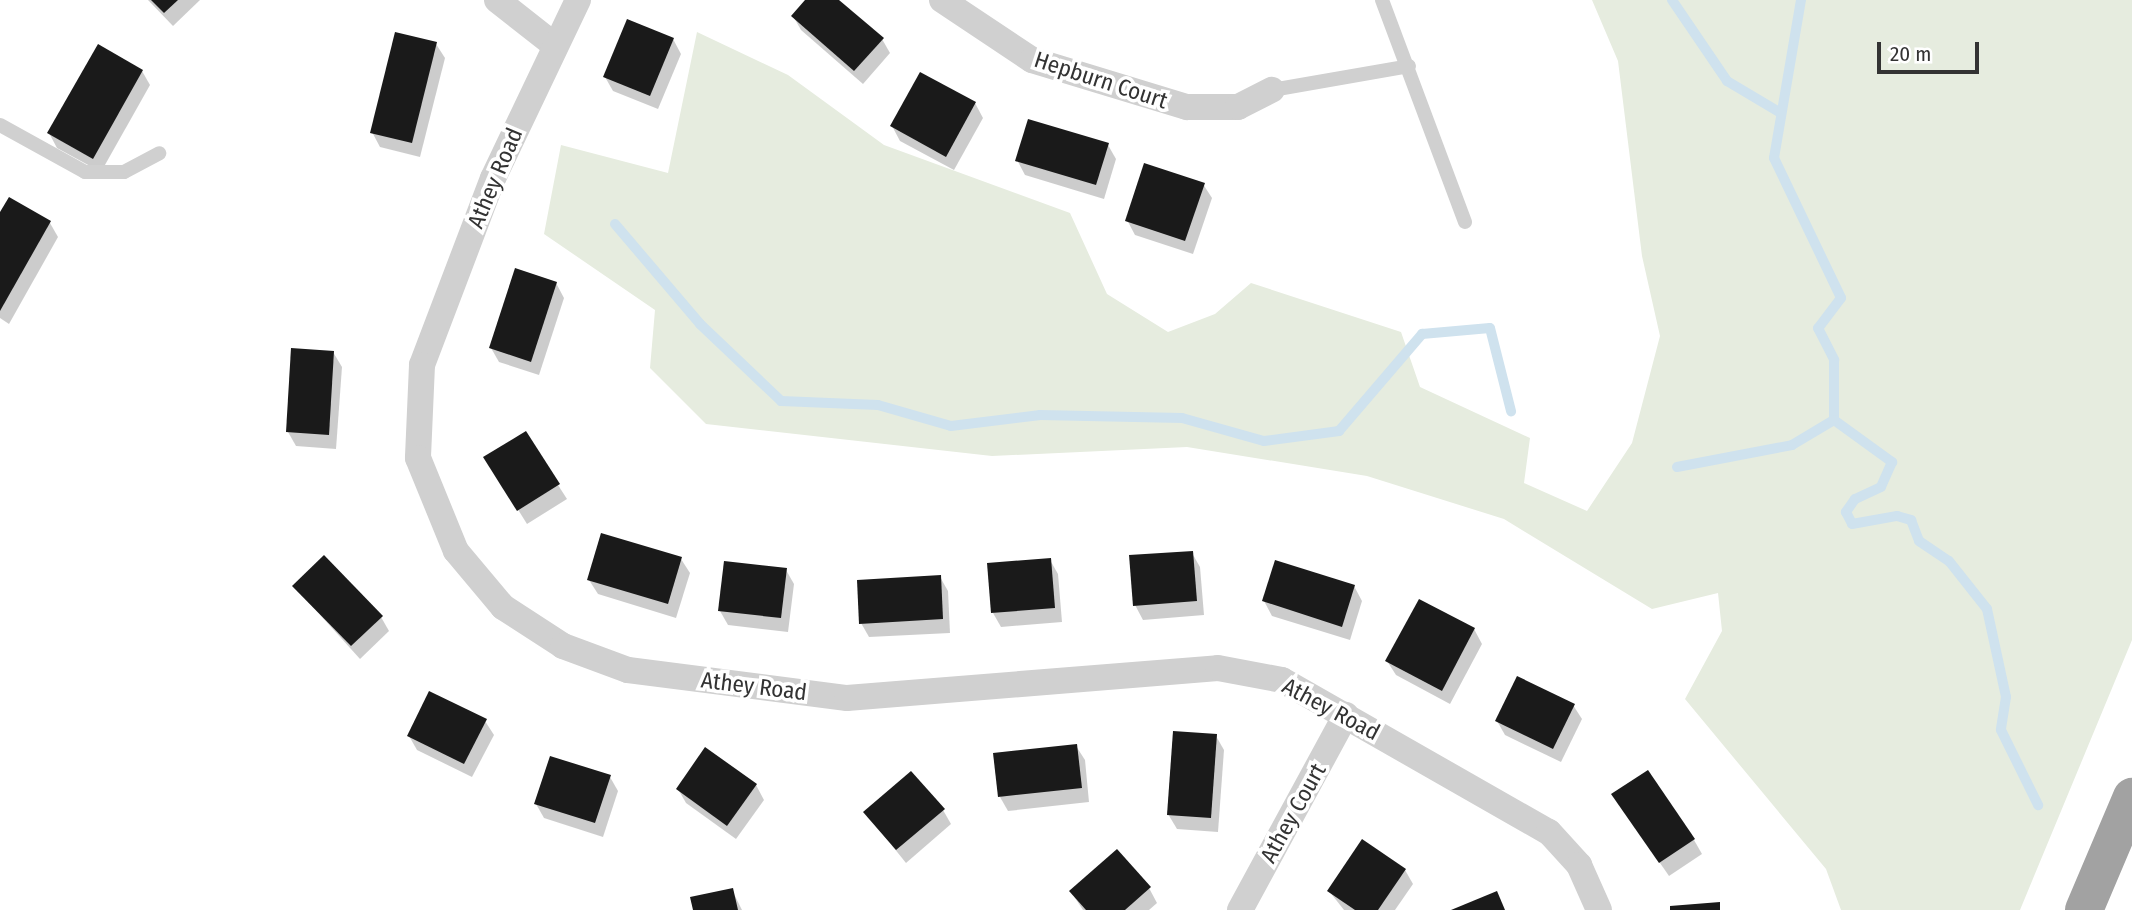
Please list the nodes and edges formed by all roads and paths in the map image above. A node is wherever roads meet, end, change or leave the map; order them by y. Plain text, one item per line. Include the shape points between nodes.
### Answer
1 (496, 0) edge
2 (578, 0) edge
3 (943, 0) edge
4 (1382, 0) edge
5 (553, 44) junction
6 (1409, 66) junction
7 (1272, 90) joint
8 (0, 125) edge
9 (159, 153) dead end
10 (1465, 222) dead end
11 (1346, 715) junction
12 (2132, 797) edge
13 (1240, 910) edge
14 (1599, 910) edge
15 (2084, 910) edge

1 - 5 street
2 - 5 street, Athey Road
3 - 7 street, Hepburn Court via 1032,60 1187,107 1238,107
4 - 6 lane
5 - 11 street, Athey Road via 493,178 422,365 415,427 418,458 456,551 503,607 564,646 628,670 823,695 1218,668 1282,680
6 - 7 lane
6 - 10 lane
8 - 9 lane via 85,172 124,172
11 - 13 street, Athey Court
11 - 14 street, Athey Road via 1549,832 1579,865
12 - 15 highway

